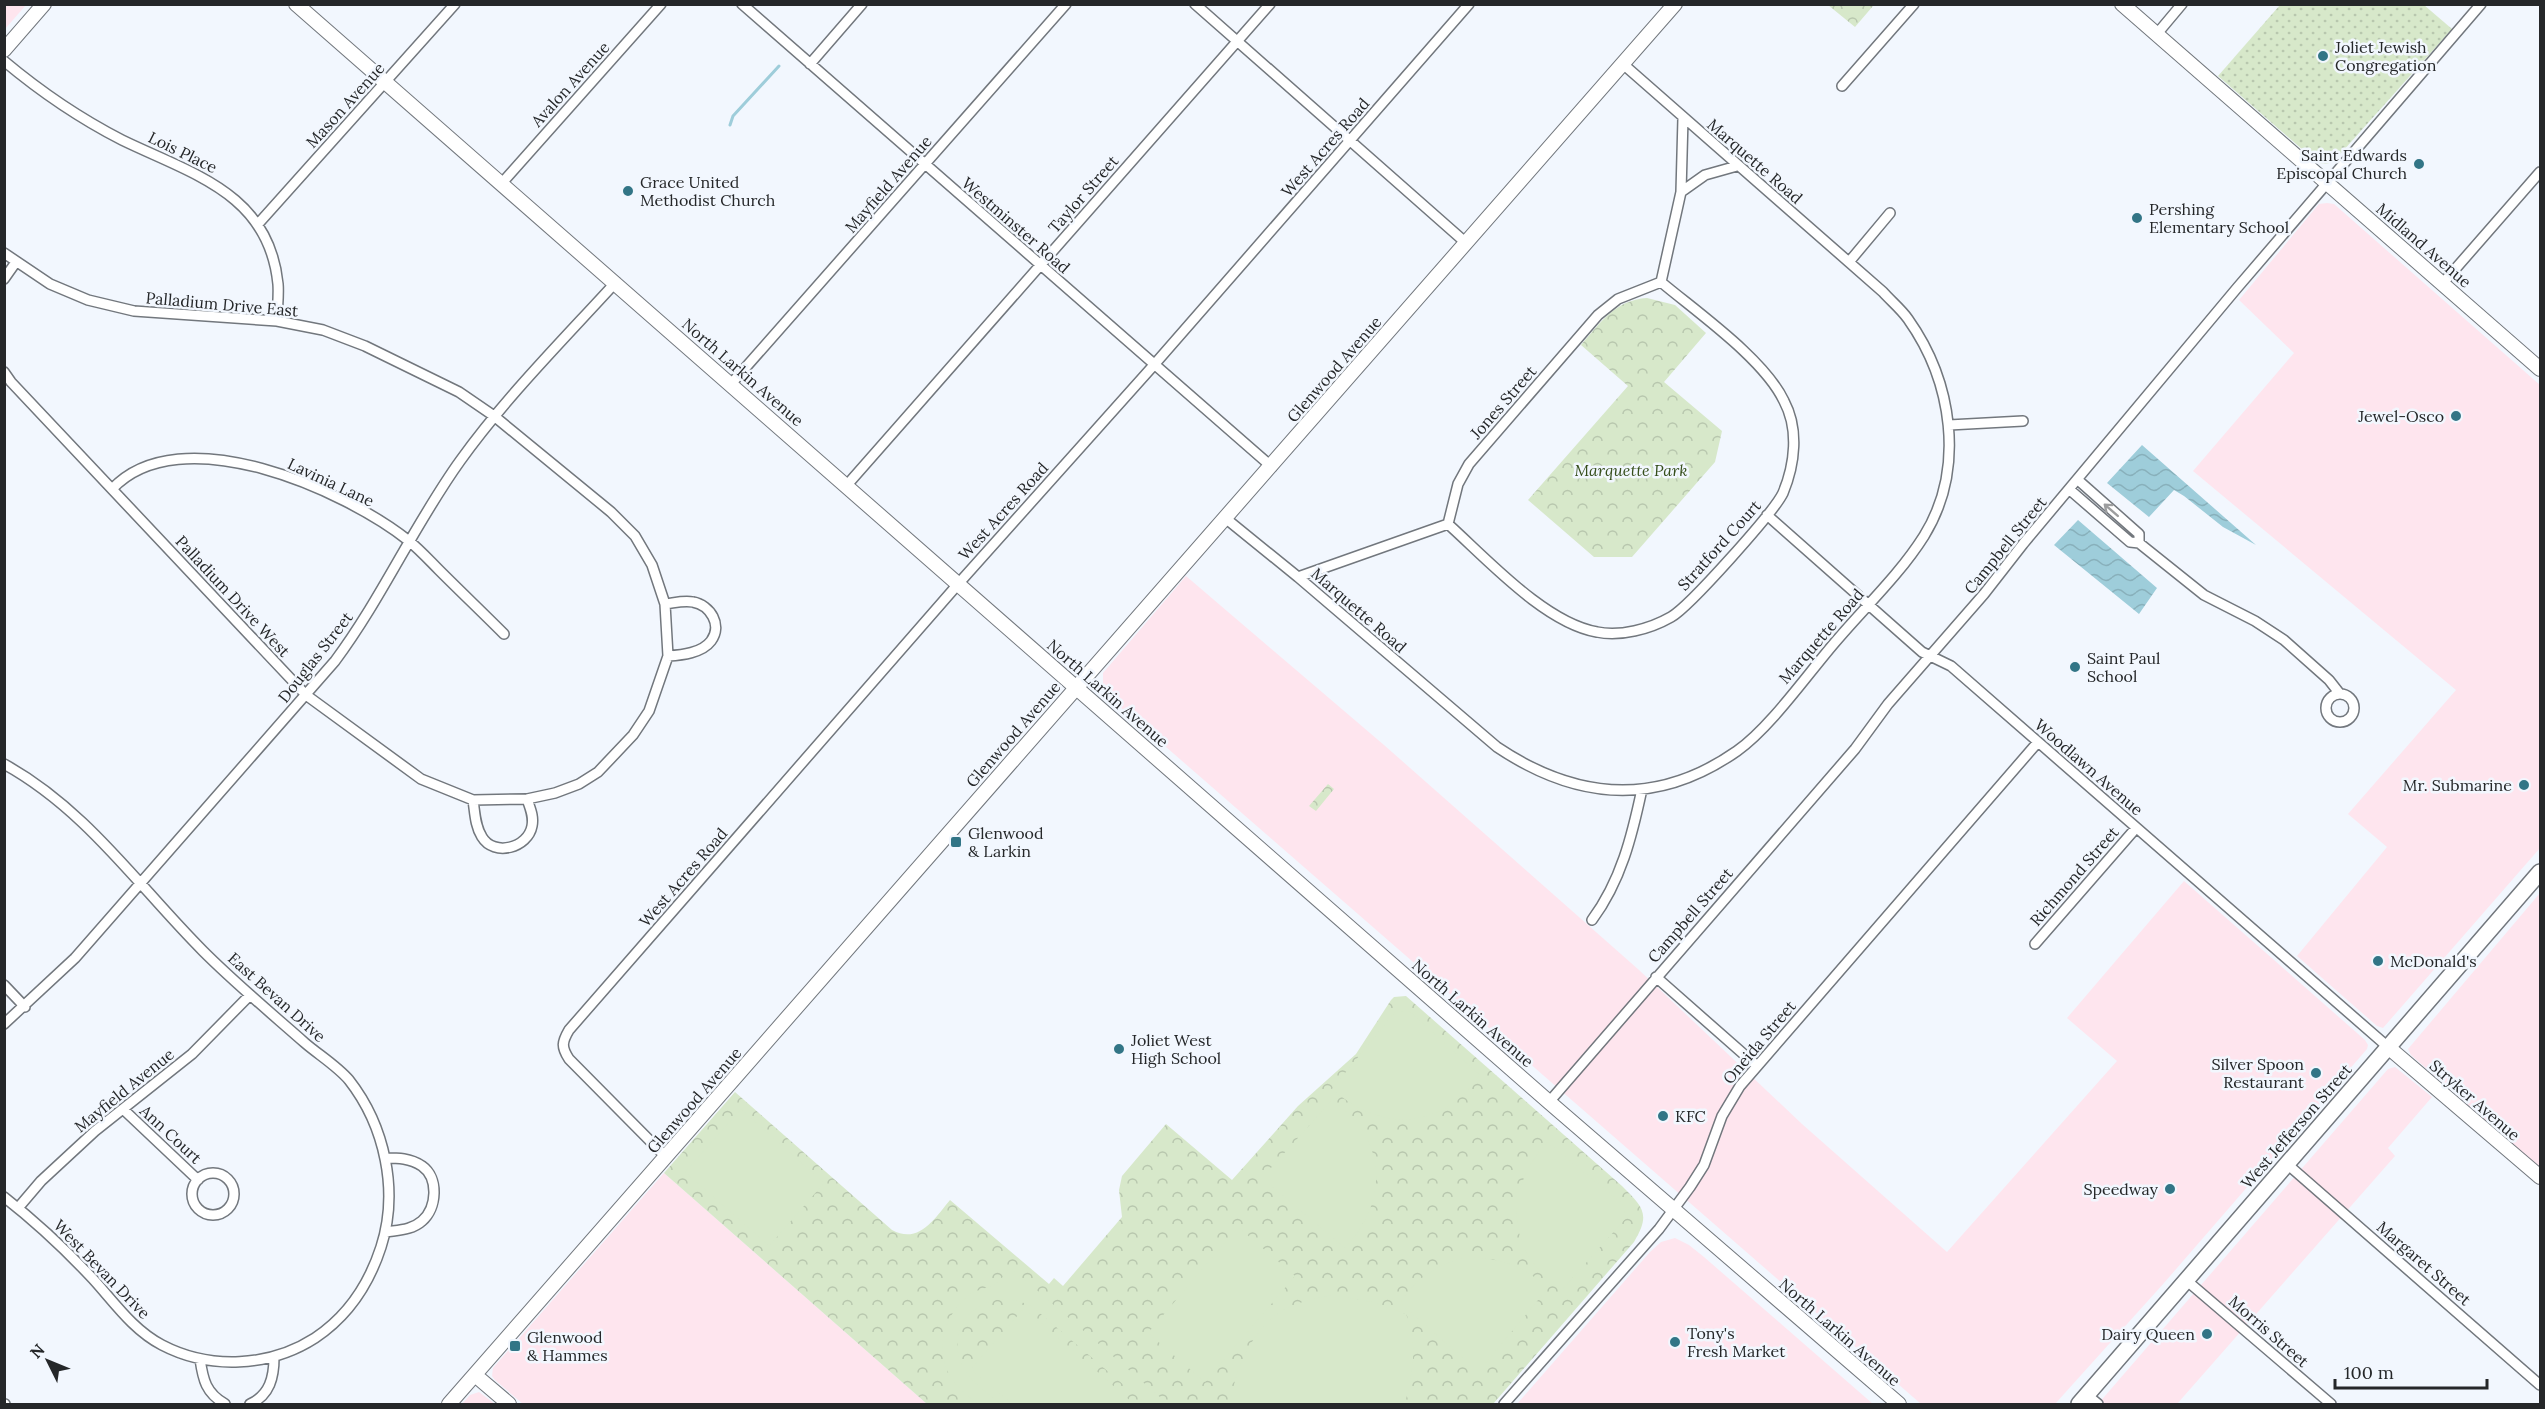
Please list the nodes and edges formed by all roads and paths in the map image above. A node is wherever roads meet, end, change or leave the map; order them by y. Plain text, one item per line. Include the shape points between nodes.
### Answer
1 (44, 4) edge
2 (296, 4) edge
3 (455, 4) edge
4 (661, 4) edge
5 (742, 4) edge
6 (862, 4) edge
7 (1066, 4) edge
8 (1195, 4) edge
9 (1270, 4) edge
10 (1469, 4) edge
11 (1675, 4) edge
12 (1914, 4) edge
13 (2122, 4) edge
14 (2182, 4) edge
15 (2481, 4) edge
16 (2156, 34) junction
17 (1238, 42) junction
18 (4, 50) edge
19 (4, 61) edge
20 (810, 64) junction
21 (1623, 64) junction
22 (386, 82) junction
23 (1842, 86) dead end
24 (1683, 118) junction
25 (1350, 141) junction
26 (924, 166) junction
27 (1737, 166) junction
28 (2541, 172) edge
29 (502, 183) junction
30 (2326, 183) junction
31 (1681, 192) junction
32 (1890, 213) dead end
33 (258, 224) junction
34 (1465, 242) junction
35 (4, 253) edge
36 (16, 262) junction
37 (1849, 262) junction
38 (1041, 265) junction
39 (4, 279) edge
40 (616, 282) junction
41 (1661, 282) junction
42 (2443, 283) junction
43 (277, 321) junction
44 (1153, 366) junction
45 (2541, 369) edge
46 (4, 372) edge
47 (731, 384) junction
48 (494, 416) junction
49 (2023, 421) dead end
50 (1948, 425) junction
51 (1272, 467) junction
52 (2078, 480) junction
53 (847, 485) junction
54 (112, 489) junction
55 (2070, 490) junction
56 (1767, 515) junction
57 (1224, 517) junction
58 (1448, 524) junction
59 (409, 541) junction
60 (2139, 543) junction
61 (1298, 577) junction
62 (959, 583) junction
63 (665, 604) junction
64 (1867, 604) junction
65 (504, 634) dead end
66 (668, 656) junction
67 (1931, 657) junction
68 (1076, 687) junction
69 (2340, 694) dead end
70 (306, 695) junction
71 (2038, 742) junction
72 (616, 756) joint
73 (4, 764) edge
74 (1642, 789) junction
75 (527, 799) junction
76 (473, 800) junction
77 (2136, 828) junction
78 (2541, 872) edge
79 (141, 883) junction
80 (1592, 920) dead end
81 (2035, 944) dead end
82 (1656, 977) junction
83 (4, 985) edge
84 (249, 996) junction
85 (25, 1007) junction
86 (4, 1024) edge
87 (2388, 1047) junction
88 (1756, 1065) junction
89 (1549, 1102) junction
90 (124, 1110) junction
91 (666, 1156) junction
92 (385, 1158) junction
93 (2287, 1164) junction
94 (2541, 1178) edge
95 (198, 1180) junction
96 (4, 1197) edge
97 (18, 1208) junction
98 (1673, 1209) junction
99 (386, 1232) junction
100 (2186, 1280) junction
101 (346, 1311) joint
102 (274, 1356) junction
103 (200, 1359) junction
104 (475, 1375) junction
105 (2541, 1385) edge
106 (2088, 1401) edge
107 (225, 1404) edge
108 (250, 1404) edge
109 (449, 1404) edge
110 (509, 1404) edge
111 (1504, 1404) edge
112 (1899, 1404) edge
113 (2331, 1404) edge

1 - 18 main road
2 - 22 main road, North Larkin Avenue
3 - 22 street, Mason Avenue
4 - 29 street, Avalon Avenue
5 - 20 street, Westminster Road
6 - 20 street
7 - 26 street, Mayfield Avenue
8 - 17 street
9 - 17 street, Taylor Street
10 - 25 street, West Acres Road
11 - 21 main road, Glenwood Avenue
12 - 23 street
13 - 16 main road, Midland Avenue
14 - 16 street
15 - 30 street, Campbell Street
16 - 30 main road, Midland Avenue
17 - 25 street
17 - 38 street, Taylor Street
19 - 33 street, Lois Place via 80,117 226,191
20 - 26 street, Westminster Road
21 - 24 street, Marquette Road
21 - 34 main road, Glenwood Avenue
22 - 29 main road, North Larkin Avenue
22 - 33 street, Mason Avenue
24 - 27 street, Marquette Road
24 - 31 street
25 - 34 street
25 - 44 street, West Acres Road
26 - 38 street, Westminster Road
26 - 47 street, Mayfield Avenue
27 - 31 street via 1705,175
27 - 37 street, Marquette Road
28 - 42 street
29 - 40 main road, North Larkin Avenue
30 - 42 main road, Midland Avenue
30 - 52 street, Campbell Street
31 - 41 street
32 - 37 street
33 - 43 street, Lois Place via 278,284
34 - 51 main road, Glenwood Avenue
35 - 36 street, Palladium Drive East
36 - 39 street
36 - 43 street, Palladium Drive East via 50,284 88,300 134,311
37 - 50 street, Marquette Road via 1906,316 1923,343 1937,372
38 - 44 street, Westminster Road
38 - 53 street, Taylor Street
40 - 47 main road, North Larkin Avenue
40 - 48 street, Douglas Street
41 - 56 street, Stratford Court via 1756,363 1785,402 1794,448 1782,494
41 - 58 street, Jones Street via 1618,300 1598,315 1469,464 1458,484
42 - 45 main road, Midland Avenue
43 - 48 street, Palladium Drive East via 323,330 365,346 459,392
44 - 51 street, Westminster Road
44 - 62 street, West Acres Road
46 - 54 street, Palladium Drive West
47 - 53 main road, North Larkin Avenue
48 - 59 street, Douglas Street
48 - 63 street, Palladium Drive East via 585,489 635,536 652,565
49 - 50 street
50 - 64 street, Marquette Road via 1946,476 1939,505 1906,562
51 - 57 main road, Glenwood Avenue
52 - 55 street, Campbell Street
60 -> 52 street via 2139,534
53 - 62 main road, North Larkin Avenue
54 - 59 street, Lavinia Lane via 140,468 182,458 251,465 328,494
54 - 70 street, Palladium Drive West
55 - 60 street via 2130,542
55 - 67 street, Campbell Street
56 - 58 street, Stratford Court via 1673,616 1624,633 1598,633 1581,628 1544,609
56 - 64 street, Woodlawn Avenue
57 - 61 street, Marquette Road
57 - 68 main road, Glenwood Avenue
58 - 61 street
59 - 65 street, Lavinia Lane
59 - 70 street, Douglas Street via 355,634
60 - 69 street via 2204,595 2284,640
61 - 74 street, Marquette Road via 1497,747 1526,766 1589,788
62 - 68 main road, North Larkin Avenue
62 - 91 street, West Acres Road via 563,1041 569,1059
63 - 66 street, Palladium Drive East
63 - 66 street via 695,602 714,617 715,630 711,641 701,649
64 - 67 street, Woodlawn Avenue
64 - 74 street, Marquette Road via 1763,727 1738,750 1682,780
66 - 72 street, Palladium Drive East via 649,711
67 - 71 street, Woodlawn Avenue via 1951,666
67 - 82 street, Campbell Street
68 - 89 main road, North Larkin Avenue
68 - 91 main road, Glenwood Avenue
70 - 76 street, Palladium Drive West via 421,778
70 - 79 street, Douglas Street
71 - 77 street, Woodlawn Avenue
71 - 88 street, Oneida Street
72 - 75 street, Palladium Drive West via 579,784
73 - 79 street, East Bevan Drive via 60,801
74 - 80 street via 1618,878
75 - 76 street, Palladium Drive West
75 - 76 street via 533,814 532,828 524,840 511,848 498,849 483,840 476,826
77 - 81 street, Richmond Street
77 - 87 street, Woodlawn Avenue
78 - 87 main road, West Jefferson Street
79 - 84 street, East Bevan Drive
79 - 85 street, Douglas Street via 75,958
82 - 88 street
82 - 89 street, Campbell Street
83 - 85 street
84 - 90 street, Mayfield Avenue via 192,1054
84 - 92 street, East Bevan Drive via 346,1077 365,1102
85 - 86 street, Douglas Street
87 - 93 main road, West Jefferson Street
87 - 94 main road, Stryker Avenue
88 - 98 street, Oneida Street via 1729,1102 1704,1165
89 - 98 main road, North Larkin Avenue
90 - 95 street, Ann Court
90 - 97 street, Mayfield Avenue via 65,1158
91 - 104 main road, Glenwood Avenue
92 - 99 street, East Bevan Drive via 389,1201
92 - 99 street via 410,1160 424,1167 434,1199 421,1222
93 - 100 main road, West Jefferson Street
93 - 105 street, Margaret Street
95 - 95 street, Ann Court via 192,1193 196,1206 214,1215 227,1210 234,1191 228,1179 210,1173
96 - 97 street, West Bevan Drive
97 - 103 street, West Bevan Drive via 70,1255 140,1331 162,1346
98 - 111 street, Oneida Street
98 - 112 main road, North Larkin Avenue
99 - 101 street, East Bevan Drive via 362,1291
100 - 106 main road, West Jefferson Street
100 - 113 street, Morris Street
101 - 102 street, West Bevan Drive via 305,1344
102 - 103 street, West Bevan Drive via 238,1363
102 - 108 street via 268,1390
103 - 107 street via 209,1392
104 - 109 main road, Glenwood Avenue
104 - 110 main road

